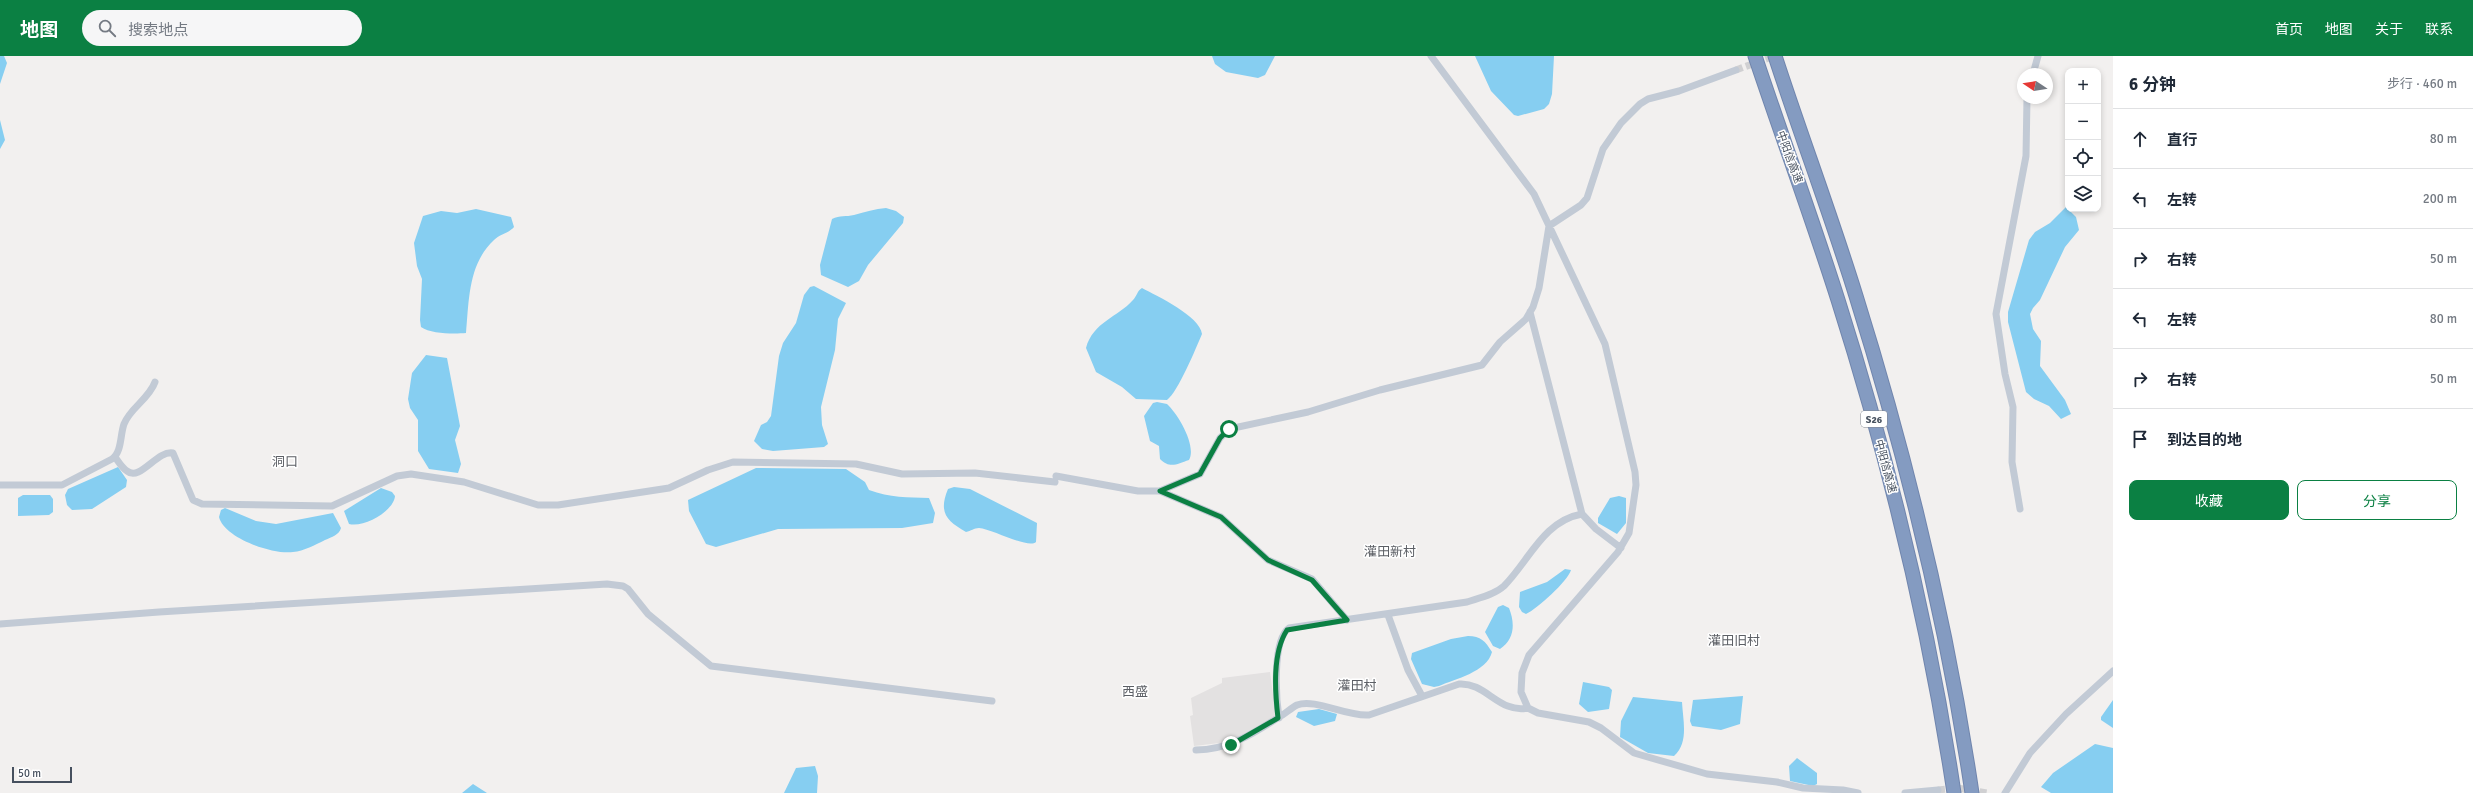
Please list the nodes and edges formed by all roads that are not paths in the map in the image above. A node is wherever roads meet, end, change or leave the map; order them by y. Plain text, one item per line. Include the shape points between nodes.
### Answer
1 (1431, 56) edge
2 (1755, 56) edge
3 (1775, 56) edge
4 (2038, 56) edge
5 (2035, 68) edge
6 (1736, 70) tunnel mouth
7 (2027, 104) edge
8 (1549, 226) junction
9 (1530, 312) junction
10 (155, 382) dead end
11 (115, 457) junction
12 (0, 485) edge
13 (1160, 491) junction
14 (2020, 509) dead end
15 (1582, 514) junction
16 (1621, 548) junction
17 (1388, 615) junction
18 (1347, 620) junction
19 (0, 624) edge
20 (2113, 671) edge
21 (1422, 696) junction
22 (992, 701) dead end
23 (1528, 708) junction
24 (1278, 718) junction
25 (1196, 750) dead end
26 (1790, 785) junction
27 (1938, 790) dead end
28 (1790, 793) edge
29 (1858, 793) edge
30 (1905, 793) edge
31 (1954, 793) edge
32 (1972, 793) edge
33 (2005, 793) edge

1 - 8 street via 1534,194
2 - 31 highway, 中阳信高速 / S26 via 1822,250 1878,434 1921,605
3 - 32 highway, 中阳信高速 / S26 via 1856,295 1908,473 1939,601
4 - 5 street
6 - 8 street via 1679,91 1648,99 1640,104 1621,123 1603,149 1587,198
7 - 14 street via 2026,156 1996,314 2013,407 2012,462
8 - 9 street via 1539,288
8 - 16 street via 1605,344 1635,472 1636,494 1631,524
9 - 13 street via 1526,319 1500,342 1482,365 1380,390 1308,412 1229,429 1220,438 1200,474
9 - 15 street
10 - 11 street via 149,394 125,422
11 - 12 street via 62,485
11 - 13 street via 127,471 133,473 140,472 162,454 173,453 193,500 202,504 332,506 397,476 411,474 464,482 531,503 558,505 669,488 733,462 856,464 902,474 976,473
13 - 18 street via 1221,517 1268,560 1312,580
15 - 16 street via 1596,529
15 - 17 street via 1575,515 1546,534 1498,590 1467,602
16 - 23 street via 1529,655 1524,665 1521,683 1522,696
17 - 18 street
17 - 21 street via 1408,670
18 - 24 street via 1287,630 1277,664 1275,692
19 - 22 street via 166,611 609,584 623,586 628,590 648,614 711,666
20 - 33 street via 2066,714 2030,753
21 - 23 street via 1460,684 1470,684 1508,707
21 - 24 street via 1369,715 1356,716 1318,706 1298,705
23 - 26 street via 1538,713 1589,722 1634,753 1684,768 1707,774
24 - 25 street via 1224,747
26 - 28 street
26 - 29 street
27 - 30 street

